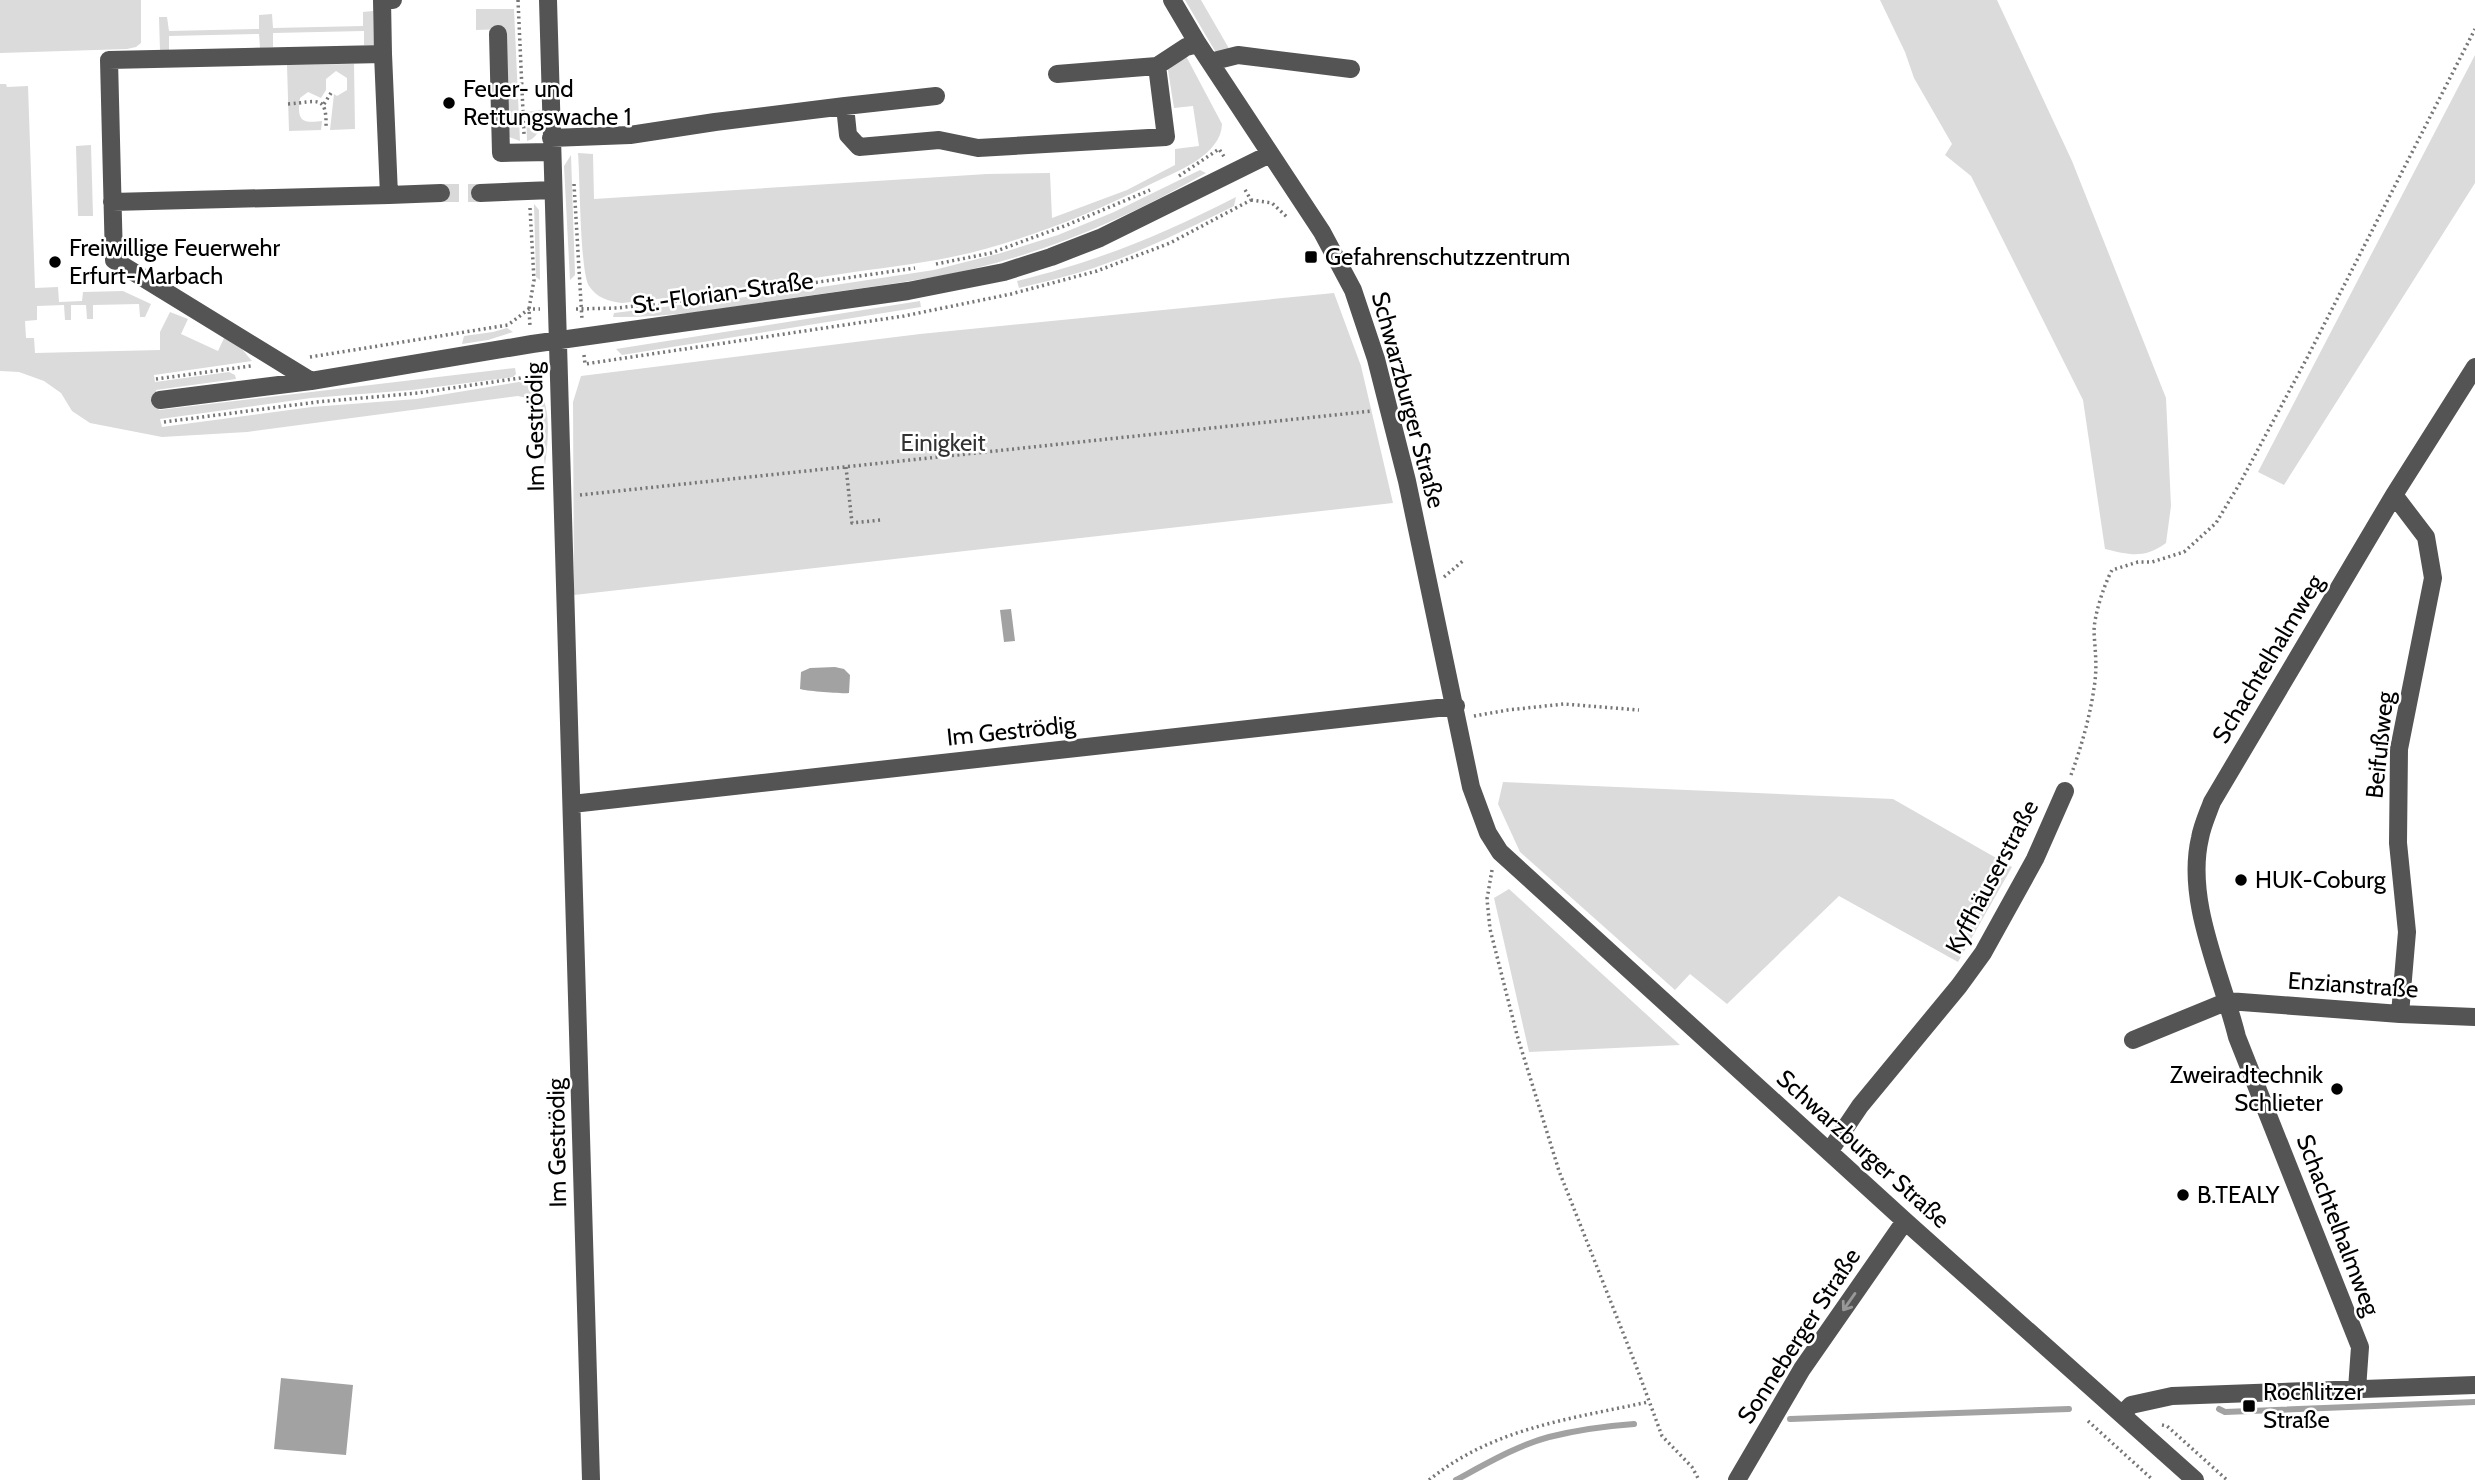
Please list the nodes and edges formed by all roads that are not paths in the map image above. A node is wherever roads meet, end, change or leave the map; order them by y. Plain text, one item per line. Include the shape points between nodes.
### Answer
1 (393, 0) edge
2 (548, 0) edge
3 (1172, 0) edge
4 (498, 34) dead end
5 (1198, 44) junction
6 (383, 54) junction
7 (1210, 62) junction
8 (1157, 66) junction
9 (1351, 69) dead end
10 (1057, 74) dead end
11 (936, 96) dead end
12 (845, 106) junction
13 (551, 145) junction
14 (1270, 154) junction
15 (553, 190) junction
16 (480, 193) tunnel mouth
17 (441, 194) tunnel mouth
18 (388, 195) junction
19 (111, 202) junction
20 (557, 342) junction
21 (2475, 367) edge
22 (311, 381) junction
23 (160, 400) dead end
24 (2394, 495) junction
25 (1457, 713) junction
26 (2065, 791) road end
27 (572, 804) junction
28 (2228, 1001) junction
29 (2400, 1014) junction
30 (2475, 1017) edge
31 (2133, 1040) dead end
32 (1829, 1152) junction
33 (1905, 1222) junction
34 (2475, 1385) edge
35 (2357, 1390) junction
36 (2122, 1414) junction
37 (591, 1480) edge
38 (1737, 1480) edge
39 (2195, 1480) edge

1 - 6 street via 382,0
2 - 13 street, Im Geströdig
3 - 5 street, Schwarzburger Straße
4 - 13 street via 501,153
5 - 7 street, Schwarzburger Straße
5 - 8 street
6 - 18 street
6 - 19 street via 108,60
7 - 9 street via 1238,55
7 - 14 street, Schwarzburger Straße
8 - 10 street
8 - 12 street via 1166,137 978,148 939,140 859,147 848,135
11 - 12 street
12 - 13 street
13 - 15 street, Im Geströdig
14 - 20 street, St.-Florian-Straße via 1100,238 1004,272 908,291
14 - 25 street, Schwarzburger Straße via 1353,290 1407,481
15 - 16 street
15 - 20 street, Im Geströdig
17 - 18 street
18 - 19 street
19 - 22 street via 114,260
20 - 22 street, St.-Florian-Straße
20 - 27 street, Im Geströdig
21 - 24 street, Schachtelhalmweg
22 - 23 street, St.-Florian-Straße
24 - 28 street, Schachtelhalmweg via 2212,802 2199,839 2201,912
24 - 29 street, Beifußweg via 2426,537 2433,578 2399,749 2398,843 2407,932
25 - 27 street, Im Geströdig
25 - 32 street, Schwarzburger Straße via 1471,787 1500,852
26 - 32 street, Kyffhäuserstraße via 2035,859 1983,953 1860,1106
27 - 37 street, Im Geströdig
28 - 29 street, Enzianstraße
28 - 31 street
28 - 35 street, Schachtelhalmweg via 2237,1037 2360,1347
29 - 30 street, Enzianstraße
32 - 33 street, Schwarzburger Straße
33 - 36 street, Schwarzburger Straße
33 -> 38 street, Sonneberger Straße via 1802,1369
34 - 35 street
35 - 36 street via 2172,1396 2131,1405
36 - 39 street, Schwarzburger Straße

